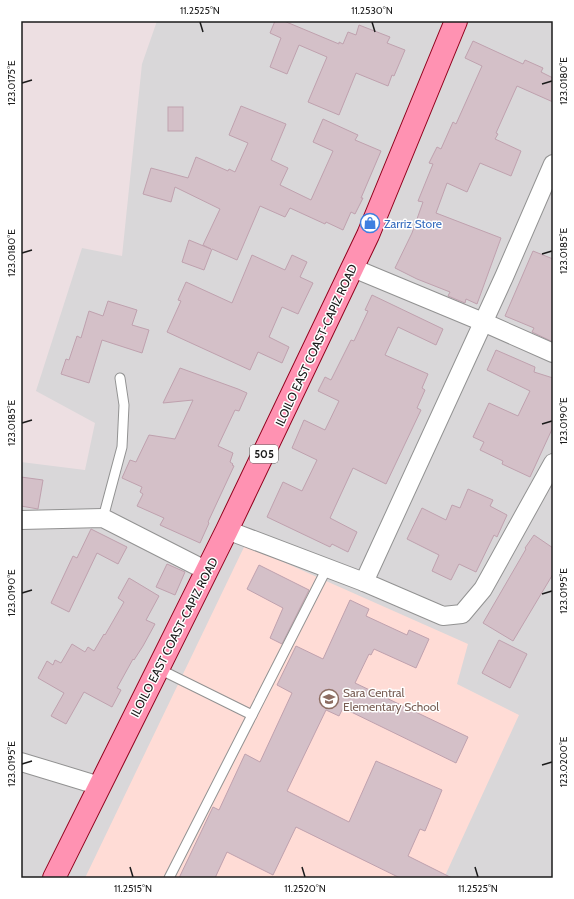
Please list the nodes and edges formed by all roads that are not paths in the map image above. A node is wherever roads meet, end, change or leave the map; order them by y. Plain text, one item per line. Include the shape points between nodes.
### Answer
1 (456, 21) edge
2 (553, 164) edge
3 (353, 268) junction
4 (483, 322) junction
5 (553, 353) edge
6 (120, 378) dead end
7 (553, 463) edge
8 (103, 518) junction
9 (21, 520) edge
10 (228, 530) junction
11 (327, 568) junction
12 (207, 571) junction
13 (364, 582) junction
14 (159, 668) junction
15 (252, 715) junction
16 (21, 762) edge
17 (100, 786) junction
18 (54, 878) edge
19 (169, 878) edge

1 - 3 main road, ILOILO EAST COAST-CAPIZ ROAD / 505
2 - 4 street
3 - 4 street
3 - 10 main road, ILOILO EAST COAST-CAPIZ ROAD / 505
4 - 5 street
4 - 13 street
6 - 8 lane via 124,405 122,447
7 - 13 street via 483,589 462,614 443,616
8 - 9 street
8 - 12 street
10 - 11 street
10 - 12 main road, ILOILO EAST COAST-CAPIZ ROAD / 505
11 - 13 street
11 - 15 lane
12 - 14 main road, ILOILO EAST COAST-CAPIZ ROAD / 505
14 - 15 lane
14 - 17 main road, ILOILO EAST COAST-CAPIZ ROAD / 505
15 - 19 lane
16 - 17 street
17 - 18 main road, ILOILO EAST COAST-CAPIZ ROAD / 505

